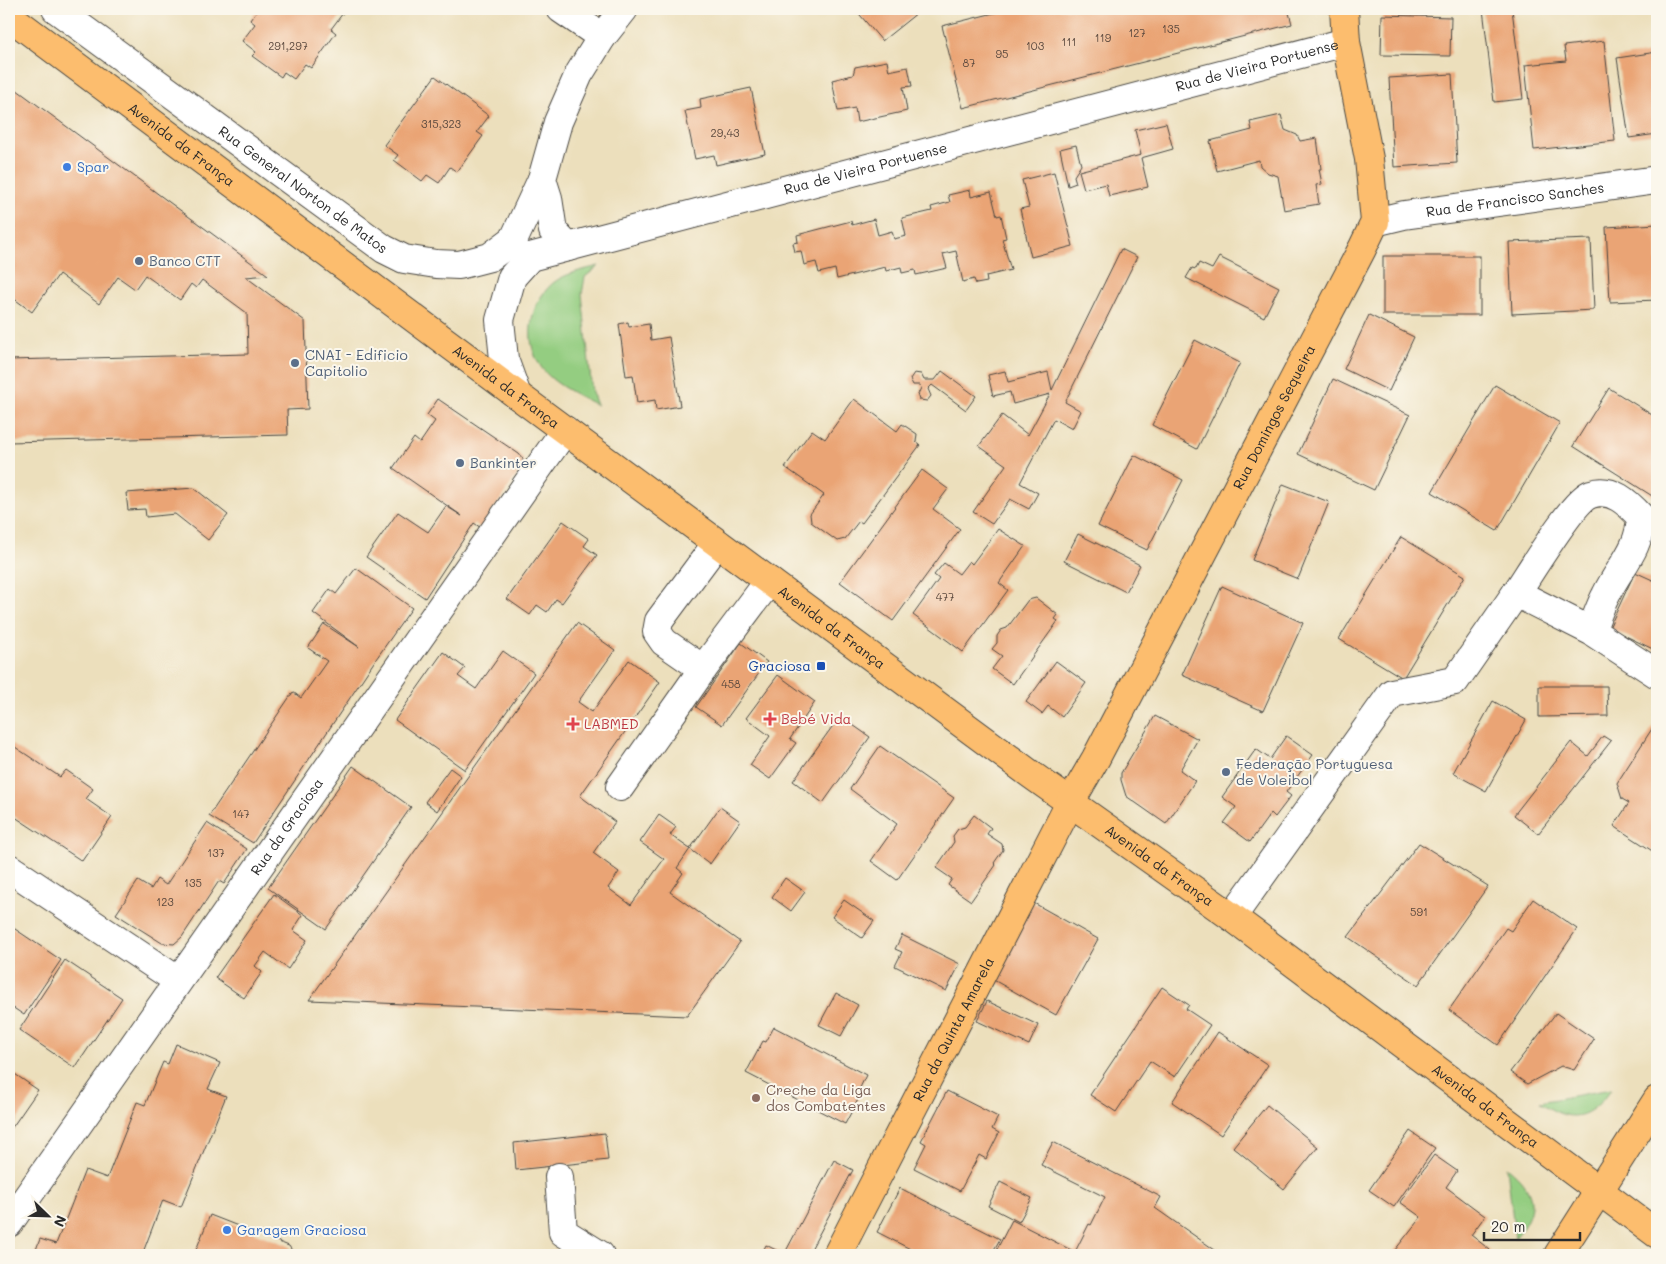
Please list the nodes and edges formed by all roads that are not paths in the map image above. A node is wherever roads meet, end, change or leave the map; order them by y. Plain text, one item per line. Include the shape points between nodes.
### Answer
1 (56, 9) edge
2 (561, 9) edge
3 (624, 9) edge
4 (1344, 9) edge
5 (9, 16) edge
6 (602, 37) junction
7 (1346, 42) junction
8 (542, 179) junction
9 (1657, 180) edge
10 (1374, 222) junction
11 (568, 248) junction
12 (517, 396) junction
13 (565, 430) junction
14 (717, 543) junction
15 (769, 581) junction
16 (1516, 592) junction
17 (1591, 631) junction
18 (703, 669) junction
19 (1657, 674) edge
20 (620, 787) dead end
21 (1070, 803) junction
22 (9, 868) edge
23 (1232, 917) junction
24 (177, 980) junction
25 (1657, 1100) edge
26 (559, 1177) dead end
27 (1600, 1192) junction
28 (9, 1222) edge
29 (1657, 1234) edge
30 (600, 1255) edge
31 (837, 1255) edge
32 (1558, 1255) edge

1 - 8 street, Rua General Norton de Matos via 384,249 404,259 459,265 490,256 514,239
2 - 6 street
3 - 6 street, Rua General Norton de Matos
4 - 7 main road, Rua Domingos Sequeira
5 - 12 main road, Avenida da França
6 - 8 street, Rua General Norton de Matos via 579,74 558,122
7 - 10 main road, Rua Domingos Sequeira via 1369,159
7 - 11 street, Rua de Vieira Portuense
8 - 11 street via 552,231
9 - 10 street, Rua de Francisco Sanches via 1404,214
10 - 21 main road, Rua Domingos Sequeira via 1119,715
11 - 12 street, Rua de Vieira Portuense via 530,257 512,276 500,320 504,359
12 - 13 main road, Avenida da França
13 - 14 main road, Avenida da França
13 - 24 street, Rua da Graciosa
14 - 15 main road, Avenida da França
14 - 18 street via 659,621 658,632 664,642
15 - 18 street
15 - 21 main road, Avenida da França
16 - 17 street
16 - 17 street via 1576,505 1590,494 1606,493 1626,500 1641,517 1641,534 1606,594
16 - 23 street via 1456,681 1392,692
17 - 19 street
18 - 20 street
21 - 23 main road, Avenida da França
21 - 31 main road, Rua da Quinta Amarela
22 - 24 street
23 - 27 main road, Avenida da França
24 - 28 street, Rua da Graciosa
25 - 27 main road
26 - 30 street via 564,1232
27 - 29 main road, Avenida da França
27 - 32 main road

